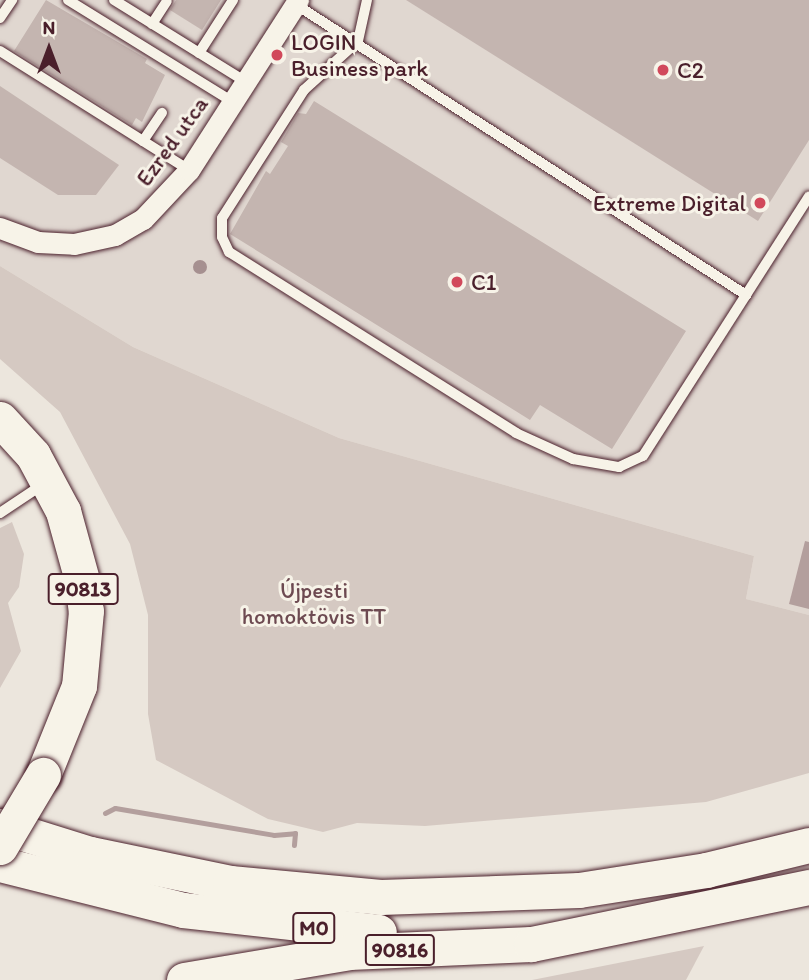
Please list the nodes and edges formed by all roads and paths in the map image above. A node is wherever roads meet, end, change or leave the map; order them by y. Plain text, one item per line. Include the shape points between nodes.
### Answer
1 (12, 0) edge
2 (68, 0) edge
3 (114, 0) edge
4 (233, 0) edge
5 (368, 0) edge
6 (167, 1) edge
7 (297, 2) edge
8 (0, 18) edge
9 (152, 24) junction
10 (358, 41) junction
11 (0, 51) edge
12 (199, 54) junction
13 (246, 82) junction
14 (233, 102) junction
15 (162, 113) dead end
16 (144, 141) junction
17 (189, 170) junction
18 (809, 196) edge
19 (0, 228) edge
20 (746, 295) junction
21 (0, 419) edge
22 (47, 481) junction
23 (0, 513) edge
24 (0, 826) edge
25 (809, 845) edge
26 (0, 847) edge
27 (0, 864) edge
28 (809, 887) edge
29 (617, 926) junction
30 (184, 980) edge

1 - 8 lane
2 - 14 lane
3 - 9 lane
4 - 12 lane
5 - 10 lane
6 - 9 lane
7 - 10 lane
7 - 13 street, Ezred utca
9 - 12 lane
10 - 20 lane
10 - 20 lane via 304,90 222,218 229,251 516,433 573,458 619,467 643,456
11 - 16 lane
12 - 13 lane
13 - 14 street, Ezred utca
14 - 17 street, Ezred utca
15 - 16 lane
16 - 17 lane
17 - 19 street, Ezred utca via 143,219 115,235 74,244 38,242
18 - 20 lane
21 - 22 highway, 90813
22 - 23 lane
22 - 26 highway, 90813, bridge via 75,546 86,611 79,686 43,775
24 - 25 highway, M0 via 90,854 230,883 392,897 579,890 706,870
27 - 29 highway, M0 via 119,897 295,926 400,934
28 - 29 highway, M0
29 - 30 highway, 90816 via 531,944 292,959

